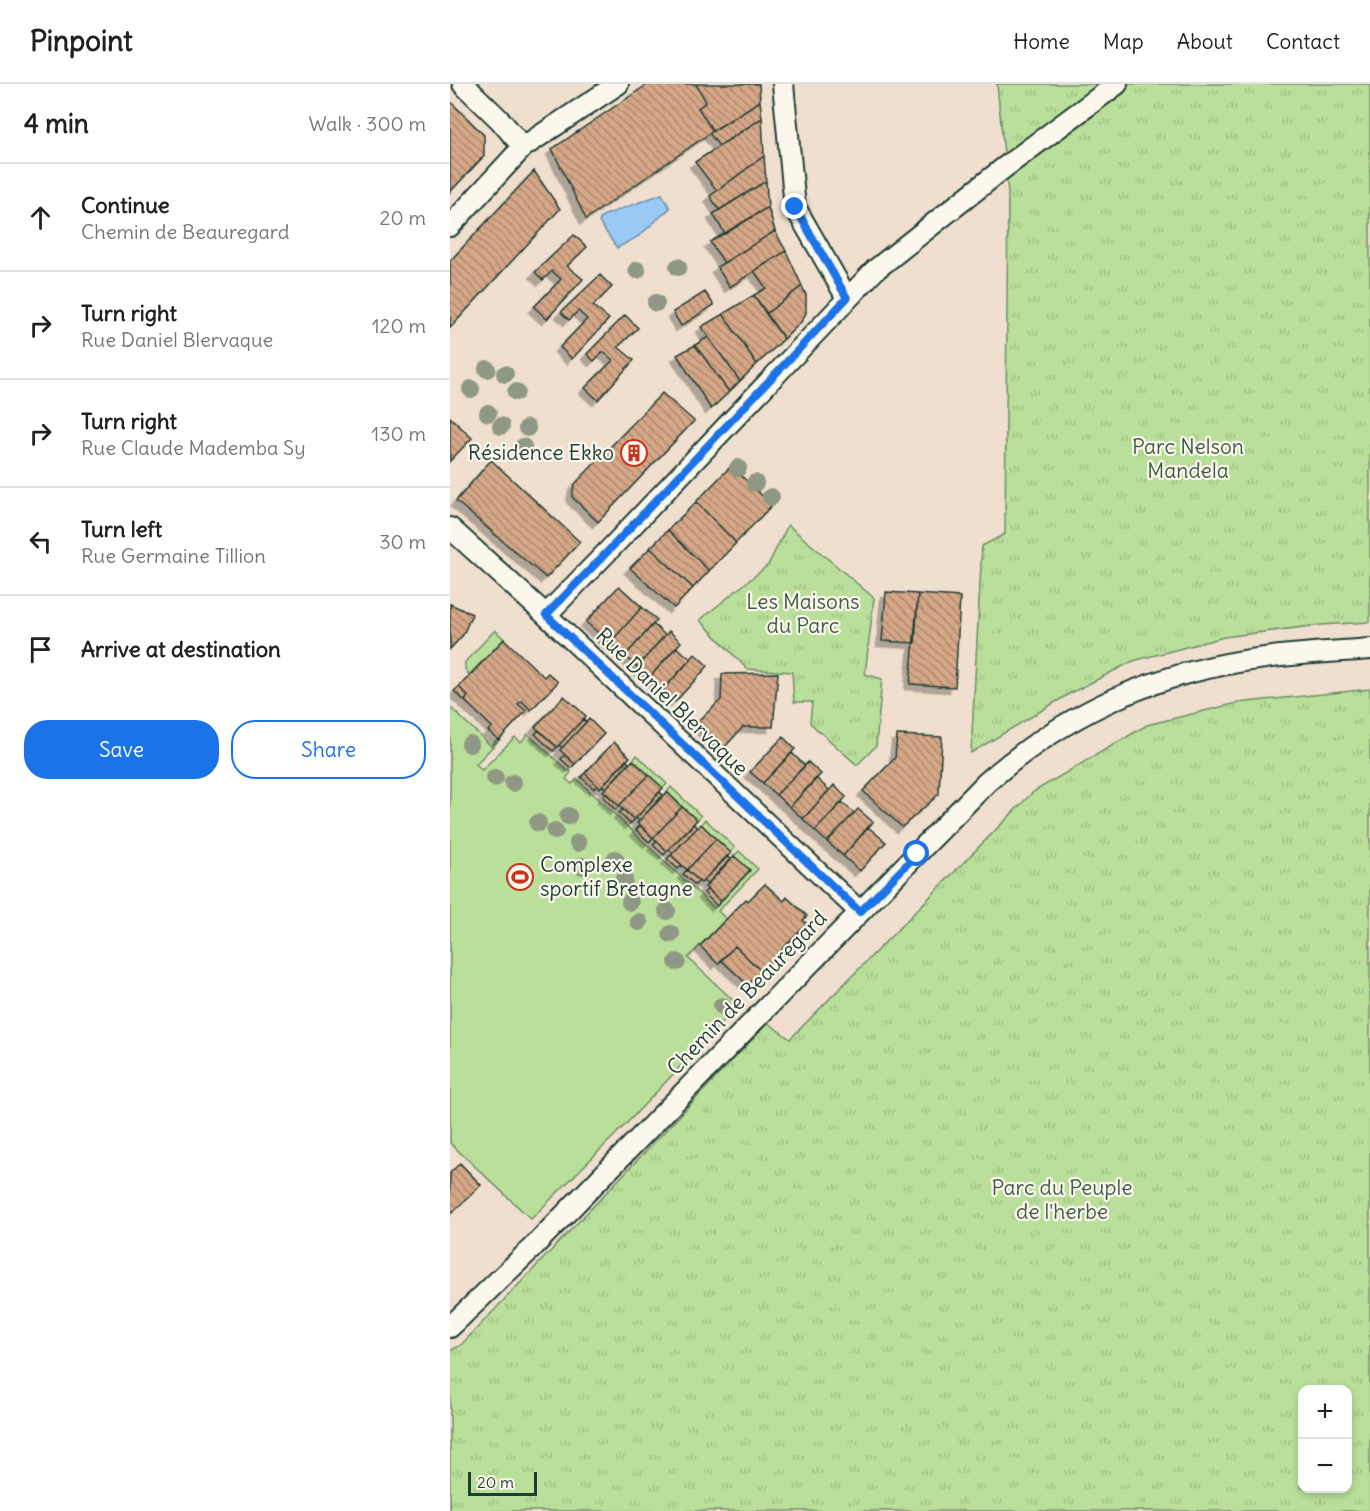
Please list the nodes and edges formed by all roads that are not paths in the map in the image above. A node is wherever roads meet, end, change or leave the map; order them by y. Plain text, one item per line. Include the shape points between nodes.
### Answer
1 (463, 84) edge
2 (618, 84) edge
3 (783, 84) edge
4 (1117, 84) edge
5 (523, 147) junction
6 (450, 226) edge
7 (847, 298) junction
8 (450, 528) edge
9 (546, 615) junction
10 (1370, 649) edge
11 (860, 912) junction
12 (450, 1327) edge

1 - 5 street
2 - 5 street
3 - 7 street via 795,207
4 - 7 street via 893,255
5 - 6 street
7 - 9 street
8 - 9 street, Rue Daniel Blervaque
9 - 11 street, Rue Daniel Blervaque
10 - 11 street, Chemin de Beauregard via 1264,658 1196,670 1109,700 1058,727 1010,762
11 - 12 street, Chemin de Beauregard

